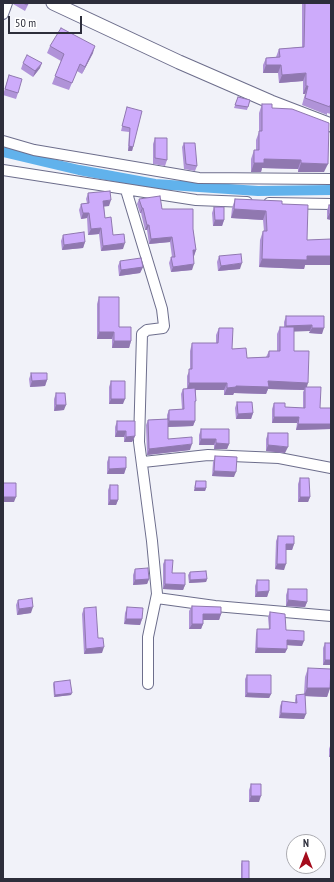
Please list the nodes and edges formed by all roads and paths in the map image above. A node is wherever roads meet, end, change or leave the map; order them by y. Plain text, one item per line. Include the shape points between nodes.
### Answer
1 (7, 3) edge
2 (53, 3) edge
3 (3, 14) edge
4 (331, 125) edge
5 (3, 141) edge
6 (3, 170) edge
7 (331, 179) edge
8 (126, 190) junction
9 (331, 204) edge
10 (143, 462) junction
11 (331, 468) edge
12 (157, 598) junction
13 (331, 616) edge
14 (148, 684) dead end

1 - 3 street
2 - 4 street via 257,96
5 - 7 street via 34,150 199,178
6 - 8 street
8 - 9 street via 196,200
8 - 10 street via 162,309 164,326 147,330 142,334 139,442
10 - 11 street via 208,455 279,458
10 - 12 street
12 - 13 street
12 - 14 street via 148,637

